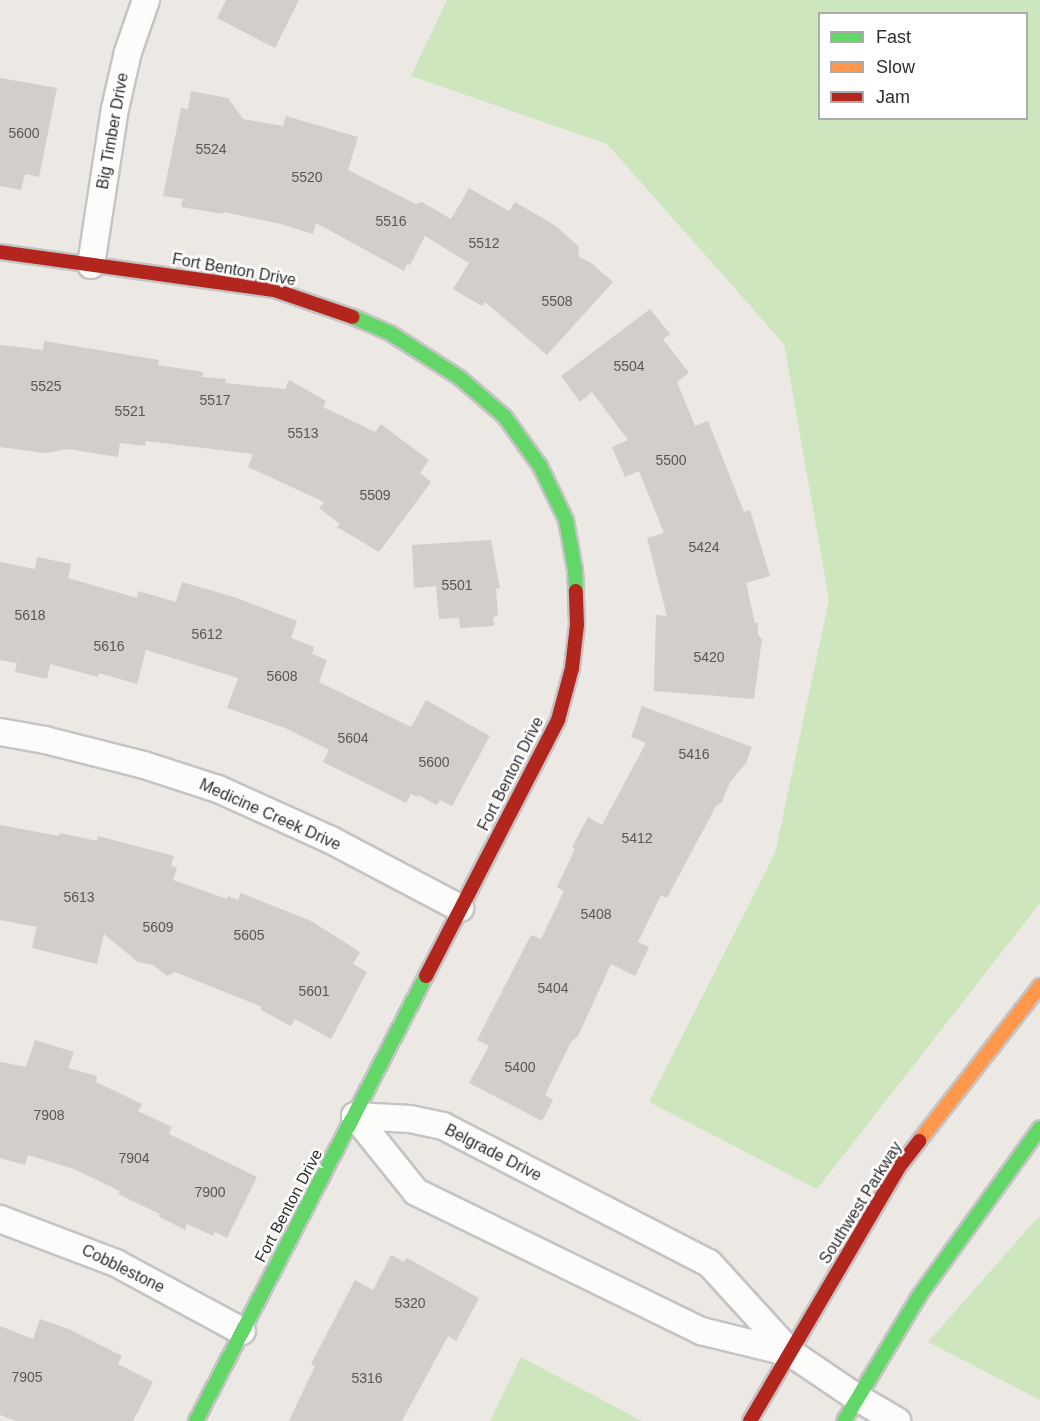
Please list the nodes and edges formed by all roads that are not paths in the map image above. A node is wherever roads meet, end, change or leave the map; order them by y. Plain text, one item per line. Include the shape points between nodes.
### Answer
1 (146, 0) edge
2 (0, 252) edge
3 (91, 265) junction
4 (0, 732) edge
5 (460, 908) junction
6 (1040, 986) edge
7 (355, 1116) junction
8 (1040, 1128) edge
9 (0, 1219) edge
10 (242, 1331) junction
11 (791, 1353) junction
12 (855, 1397) junction
13 (196, 1421) edge
14 (750, 1421) edge
15 (844, 1421) edge
16 (897, 1421) edge

1 - 3 street, Big Timber Drive via 128,52 115,109
2 - 3 street, Fort Benton Drive
3 - 5 street, Fort Benton Drive via 274,290 336,309 390,333 460,378 505,417 540,466 566,520 575,570 577,625 572,668 558,720
4 - 5 street, Medicine Creek Drive via 100,754 218,789 331,840
5 - 7 street, Fort Benton Drive
6 - 11 street, Southwest Parkway via 899,1167
7 - 10 street, Fort Benton Drive
7 - 11 street, Belgrade Drive via 416,1192 700,1330
7 - 11 street, Belgrade Drive via 410,1119 442,1126 709,1263
8 - 12 street via 919,1296
9 - 10 street, Cobblestone via 116,1263
10 - 13 street, Fort Benton Drive
11 - 12 street, Belgrade Drive
11 - 14 street, Southwest Parkway
12 - 15 street
12 - 16 street, Belgrade Drive

